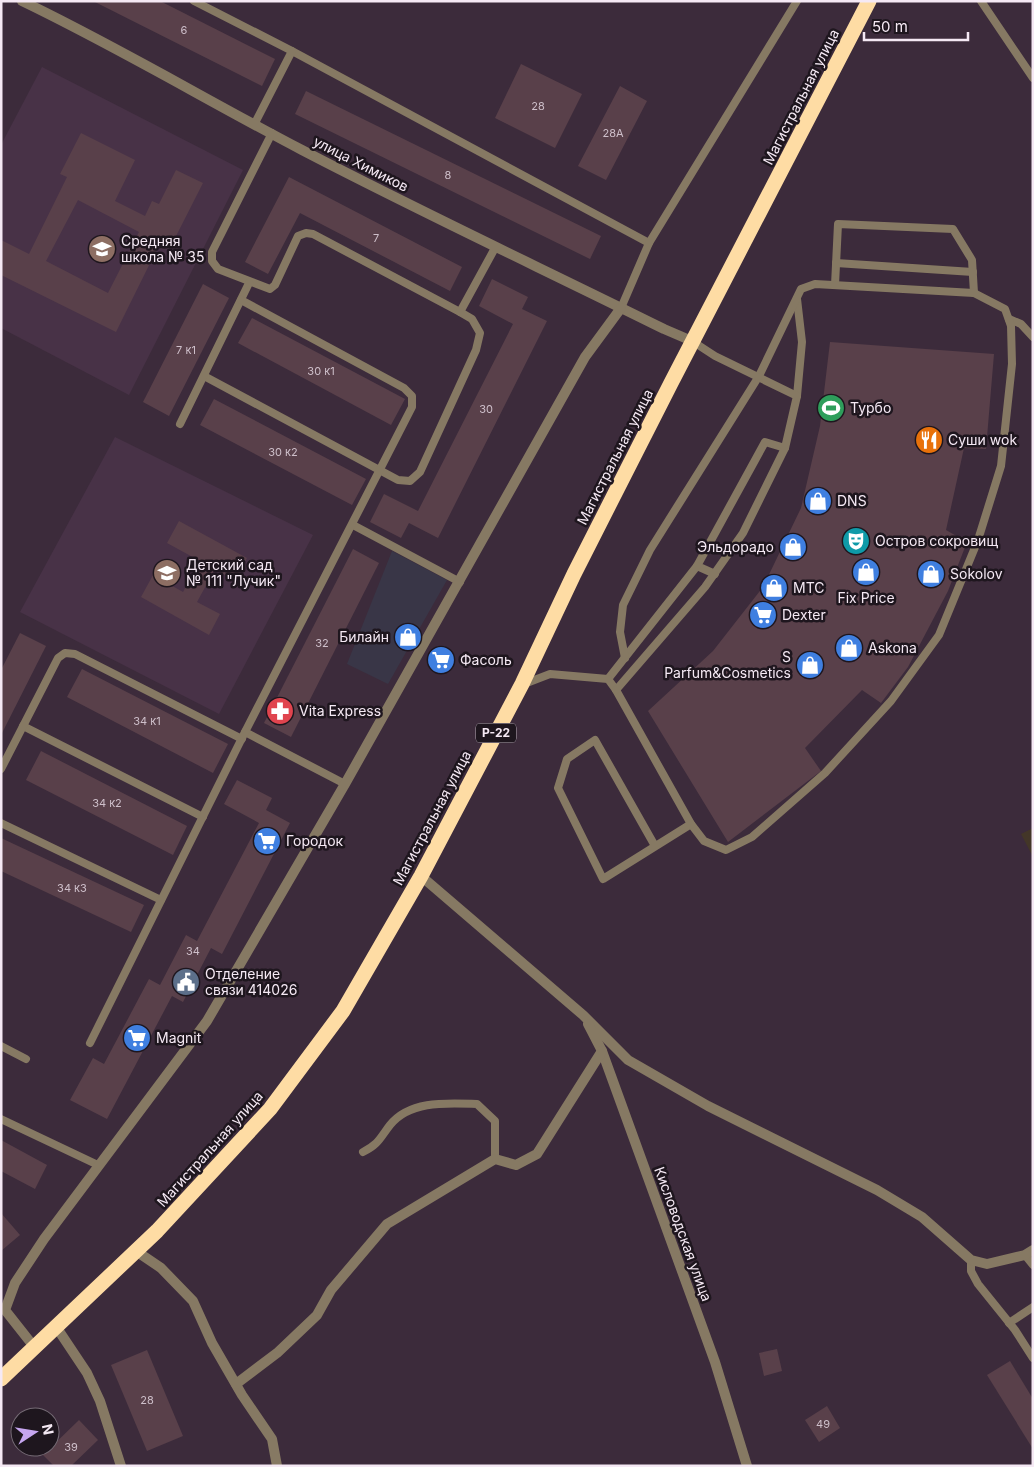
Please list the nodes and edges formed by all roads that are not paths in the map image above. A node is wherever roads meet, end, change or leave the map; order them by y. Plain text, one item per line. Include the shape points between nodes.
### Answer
1 (22, 1) edge
2 (194, 1) edge
3 (796, 1) edge
4 (869, 1) edge
5 (981, 1) edge
6 (292, 50) junction
7 (1033, 78) edge
8 (255, 123) junction
9 (272, 133) junction
10 (649, 243) junction
11 (495, 248) junction
12 (836, 263) junction
13 (973, 272) junction
14 (250, 283) junction
15 (835, 285) junction
16 (974, 293) junction
17 (797, 298) junction
18 (241, 300) junction
19 (621, 308) junction
20 (460, 312) junction
21 (1009, 319) junction
22 (1033, 337) edge
23 (692, 341) junction
24 (204, 376) junction
25 (758, 376) junction
26 (797, 396) junction
27 (180, 424) dead end
28 (785, 448) junction
29 (381, 469) junction
30 (353, 525) junction
31 (697, 566) junction
32 (715, 574) junction
33 (460, 582) junction
34 (625, 658) junction
35 (608, 679) junction
36 (522, 684) junction
37 (616, 690) junction
38 (23, 726) junction
39 (244, 736) junction
40 (1, 769) edge
41 (345, 784) junction
42 (203, 817) junction
43 (1, 823) edge
44 (690, 824) junction
45 (655, 846) junction
46 (421, 876) junction
47 (161, 900) junction
48 (583, 1015) junction
49 (90, 1043) dead end
50 (1, 1046) edge
51 (602, 1051) junction
52 (26, 1059) dead end
53 (1, 1119) edge
54 (363, 1152) dead end
55 (495, 1159) junction
56 (98, 1165) junction
57 (136, 1251) junction
58 (1029, 1252) edge
59 (971, 1260) junction
60 (1033, 1265) edge
61 (1033, 1307) edge
62 (3, 1308) edge
63 (1009, 1323) junction
64 (57, 1328) junction
65 (35, 1348) junction
66 (1033, 1358) edge
67 (1, 1379) edge
68 (236, 1384) junction
69 (118, 1464) edge
70 (277, 1466) edge
71 (747, 1466) edge

1 - 8 street, улица Химиков via 91,34
2 - 6 lane
3 - 10 lane
4 - 23 highway, Магистральная улица / Р-22
5 - 7 lane
6 - 8 lane
6 - 10 lane
8 - 9 street, улица Химиков
9 - 11 street, улица Химиков
9 - 14 lane via 212,252 212,261 218,269
10 - 19 lane
11 - 19 street, улица Химиков
11 - 20 lane
12 - 13 lane
12 - 13 lane via 838,224 953,230 972,260
12 - 15 lane
13 - 16 lane
14 - 18 lane
14 - 20 lane via 270,289 298,236 306,233
15 - 16 lane
15 - 17 lane via 814,284 801,289
16 - 21 lane via 1005,309
17 - 25 lane
17 - 26 lane via 802,342
18 - 24 lane
18 - 29 lane via 404,388 412,396 412,407
19 - 23 street, улица Химиков
19 - 33 street via 585,357
20 - 29 lane via 472,319 480,332 476,350 420,472 410,481 398,480
21 - 22 lane via 1021,324
21 - 44 lane via 1012,364 1001,466 978,540 939,635 891,701 838,758 752,837 726,850 704,841
23 - 25 lane
23 - 36 highway, Магистральная улица / Р-22
24 - 27 lane
24 - 29 lane
25 - 26 lane
25 - 34 lane via 650,550 623,605 620,632
26 - 28 lane
28 - 31 lane via 765,442
28 - 32 lane via 743,533
29 - 30 lane
30 - 33 lane
30 - 39 lane
31 - 32 lane
31 - 34 lane
32 - 37 lane
33 - 41 street
34 - 35 lane
35 - 36 lane via 550,674
35 - 37 lane
36 - 46 highway, Магистральная улица / Р-22
37 - 44 lane
38 - 39 lane via 58,658 65,653 75,654
38 - 40 lane
38 - 42 lane
39 - 41 lane
39 - 42 lane
41 - 56 street via 207,1021
42 - 47 lane
43 - 47 lane
44 - 45 lane
45 - 45 lane via 603,879 558,788 567,759 595,740
46 - 48 street
46 - 57 highway, Магистральная улица / Р-22 via 343,1011 270,1109
47 - 49 lane
48 - 51 street, Кисловодская улица
48 - 59 street via 628,1060 708,1106 877,1190 922,1217
50 - 52 lane
51 - 55 street via 537,1154 516,1165
51 - 71 street, Кисловодская улица via 715,1362
53 - 56 lane
54 - 55 lane via 376,1145 391,1124 408,1110 440,1103 476,1104 495,1121
55 - 68 street via 387,1224 331,1290 316,1315 277,1353
56 - 62 street via 15,1283
57 - 64 highway, Магистральная улица / Р-22
57 - 68 street via 161,1268 193,1301
58 - 59 street via 987,1264
58 - 60 lane
59 - 63 lane via 971,1271 978,1284
61 - 63 lane
62 - 65 street
63 - 66 lane
64 - 65 highway, Магистральная улица / Р-22
64 - 69 street via 87,1373 100,1401
65 - 67 highway, Магистральная улица / Р-22
68 - 70 street via 272,1439

